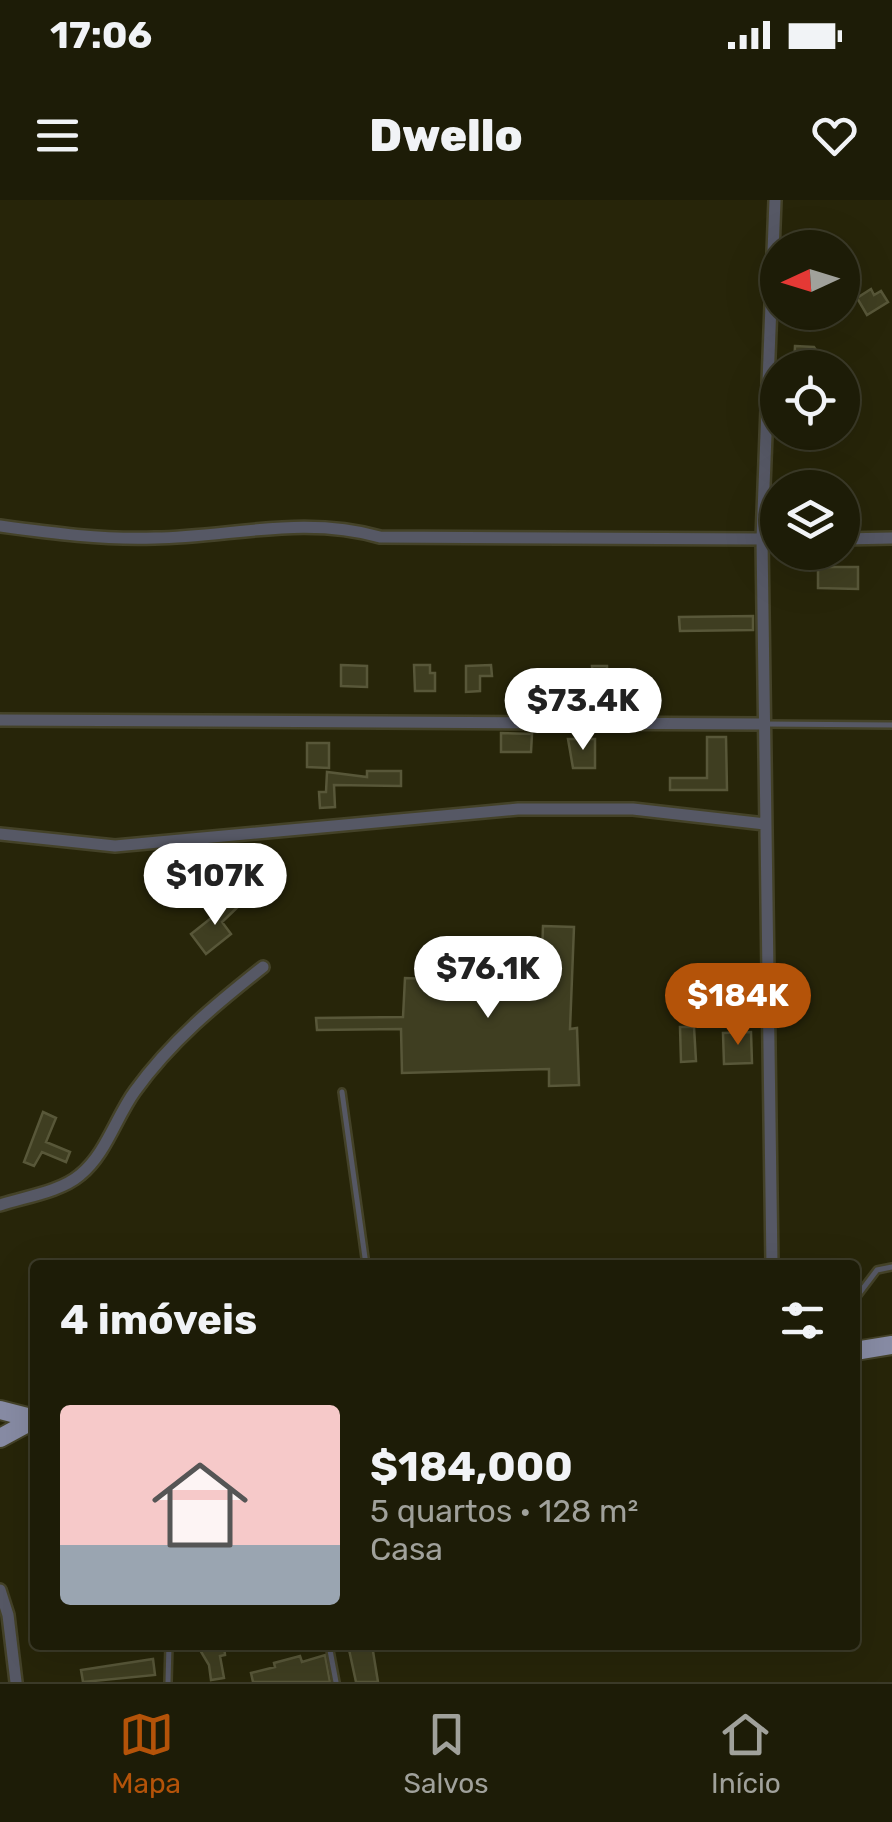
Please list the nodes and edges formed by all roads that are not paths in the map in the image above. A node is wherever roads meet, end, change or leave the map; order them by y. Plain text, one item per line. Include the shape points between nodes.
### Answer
1 (775, 200) edge
2 (765, 470) edge
3 (0, 526) edge
4 (892, 538) edge
5 (760, 539) edge
6 (860, 539) edge
7 (763, 570) edge
8 (0, 720) edge
9 (765, 724) junction
10 (892, 725) edge
11 (766, 824) junction
12 (0, 834) edge
13 (263, 967) dead end
14 (342, 1092) dead end
15 (0, 1205) edge
16 (365, 1260) edge
17 (772, 1260) edge
18 (892, 1267) edge
19 (860, 1292) edge
20 (892, 1345) edge
21 (860, 1351) edge
22 (0, 1410) edge
23 (30, 1418) edge
24 (30, 1422) edge
25 (0, 1438) edge
26 (0, 1590) edge
27 (169, 1650) edge
28 (330, 1650) edge
29 (16, 1682) edge
30 (168, 1682) edge
31 (336, 1682) edge

1 - 2 street
3 - 5 street via 157,538 326,528 380,537
4 - 6 street
7 - 9 street
8 - 9 street
9 - 10 lane
9 - 11 street
11 - 12 street via 633,809 518,809 115,846
11 - 17 street
13 - 15 street via 162,1056 80,1176
14 - 16 lane
18 - 19 lane via 877,1270
20 - 21 main road
22 - 23 main road
24 - 25 main road
26 - 29 street
27 - 30 lane
28 - 31 lane

